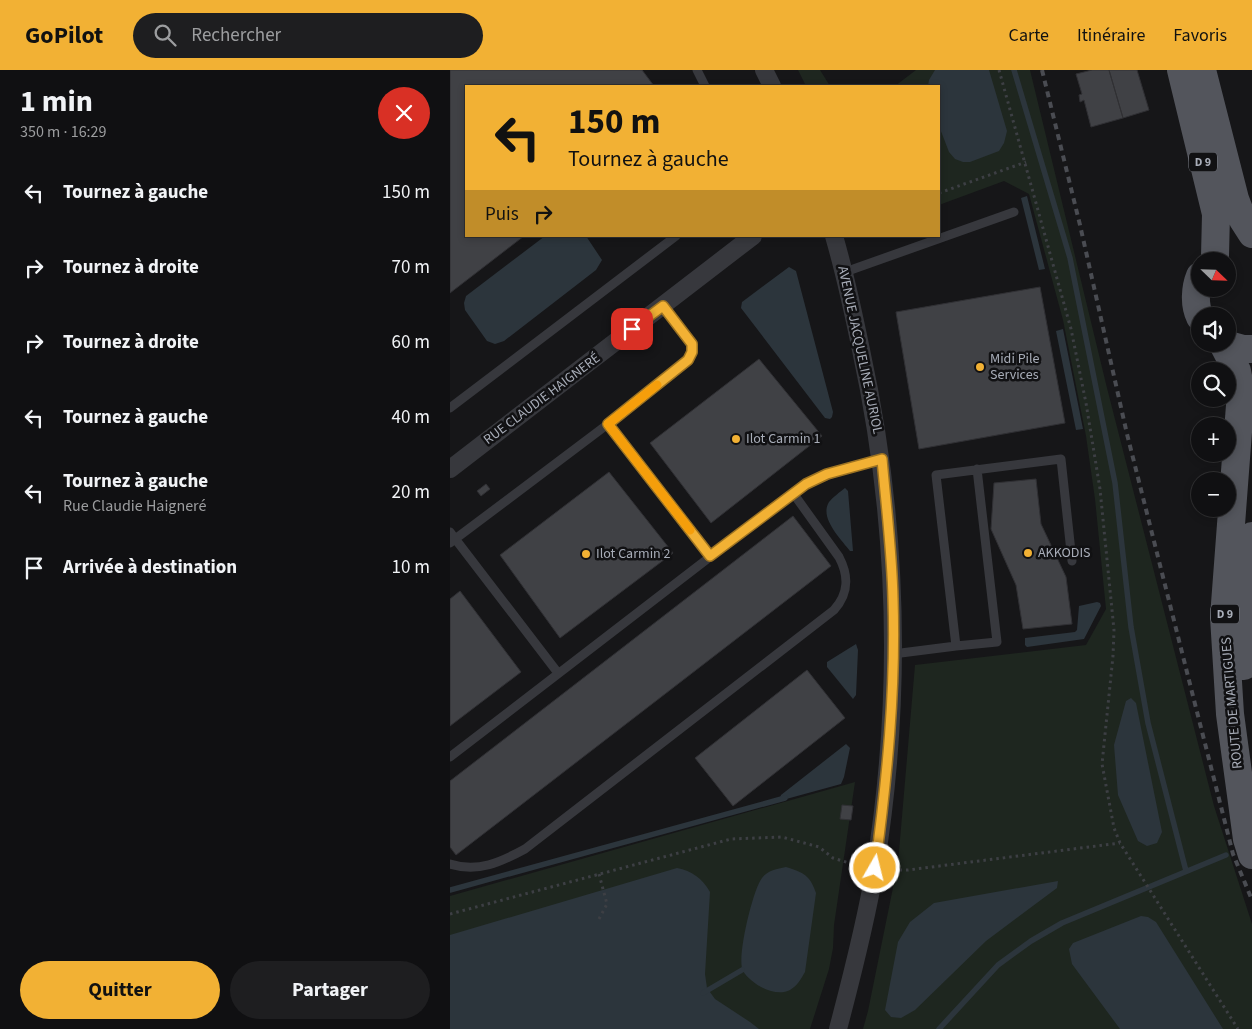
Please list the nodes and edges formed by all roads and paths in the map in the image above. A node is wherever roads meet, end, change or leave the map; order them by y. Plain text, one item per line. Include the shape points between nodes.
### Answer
1 (697, 70) edge
2 (764, 70) edge
3 (999, 70) edge
4 (1181, 70) edge
5 (1202, 70) edge
6 (705, 85) edge
7 (772, 85) edge
8 (1026, 162) junction
9 (940, 194) edge
10 (1014, 212) dead end
11 (1252, 234) edge
12 (675, 237) edge
13 (752, 237) edge
14 (834, 237) edge
15 (1252, 245) edge
16 (1210, 252) edge
17 (1226, 252) edge
18 (845, 272) junction
19 (663, 306) junction
20 (1236, 347) edge
21 (1252, 349) edge
22 (1228, 352) edge
23 (450, 408) edge
24 (608, 424) junction
25 (882, 459) junction
26 (450, 469) edge
27 (977, 470) junction
28 (793, 493) junction
29 (1242, 510) edge
30 (1252, 536) edge
31 (452, 538) edge
32 (710, 556) junction
33 (1072, 561) dead end
34 (956, 646) junction
35 (893, 654) junction
36 (558, 673) junction
37 (450, 757) edge
38 (1252, 779) edge
39 (1120, 843) junction
40 (1252, 855) edge
41 (849, 863) dead end
42 (450, 864) edge
43 (893, 870) dead end
44 (599, 874) junction
45 (450, 914) edge
46 (599, 919) dead end
47 (838, 1029) edge
48 (1238, 1029) edge

1 - 6 lane
2 - 7 street
3 - 8 path
4 - 16 main road, D 9 via 1216,214
5 - 11 main road, D 9 via 1235,199
8 - 9 path
8 - 39 path via 1071,329 1100,489 1114,630 1102,764 1114,828
10 - 18 lane
12 - 23 lane
13 - 19 street, RUE CLAUDIE HAIGNERÉ
14 - 18 street, AVENUE JACQUELINE AURIOL
15 - 17 main road via 1233,247
18 - 25 street, AVENUE JACQUELINE AURIOL
19 - 24 lane via 692,344 692,352 688,360
19 - 26 street, RUE CLAUDIE HAIGNERÉ
20 - 21 main road
22 - 29 main road, ROUTE DE MARTIGUES / D 9 via 1237,371 1241,392
24 - 31 lane
24 - 32 lane
25 - 28 lane via 827,474
25 - 35 street, AVENUE JACQUELINE AURIOL via 893,598
27 - 33 lane via 1061,459
27 - 34 lane via 936,474
27 - 34 lane via 997,642
28 - 32 lane
28 - 42 lane via 844,568 846,590 834,610 525,849 501,862 477,868
29 - 40 main road, ROUTE DE MARTIGUES / D 9 via 1224,618 1230,714
30 - 38 main road, ROUTE DE MARTIGUES / D 9 via 1244,606 1244,692
31 - 36 lane
32 - 36 lane
34 - 35 lane
35 - 47 street, AVENUE JACQUELINE AURIOL via 890,742 875,868
36 - 37 lane
39 - 43 path
39 - 48 path
41 - 44 path via 833,858 819,847 782,837 731,839
44 - 45 path
44 - 46 path via 607,904

